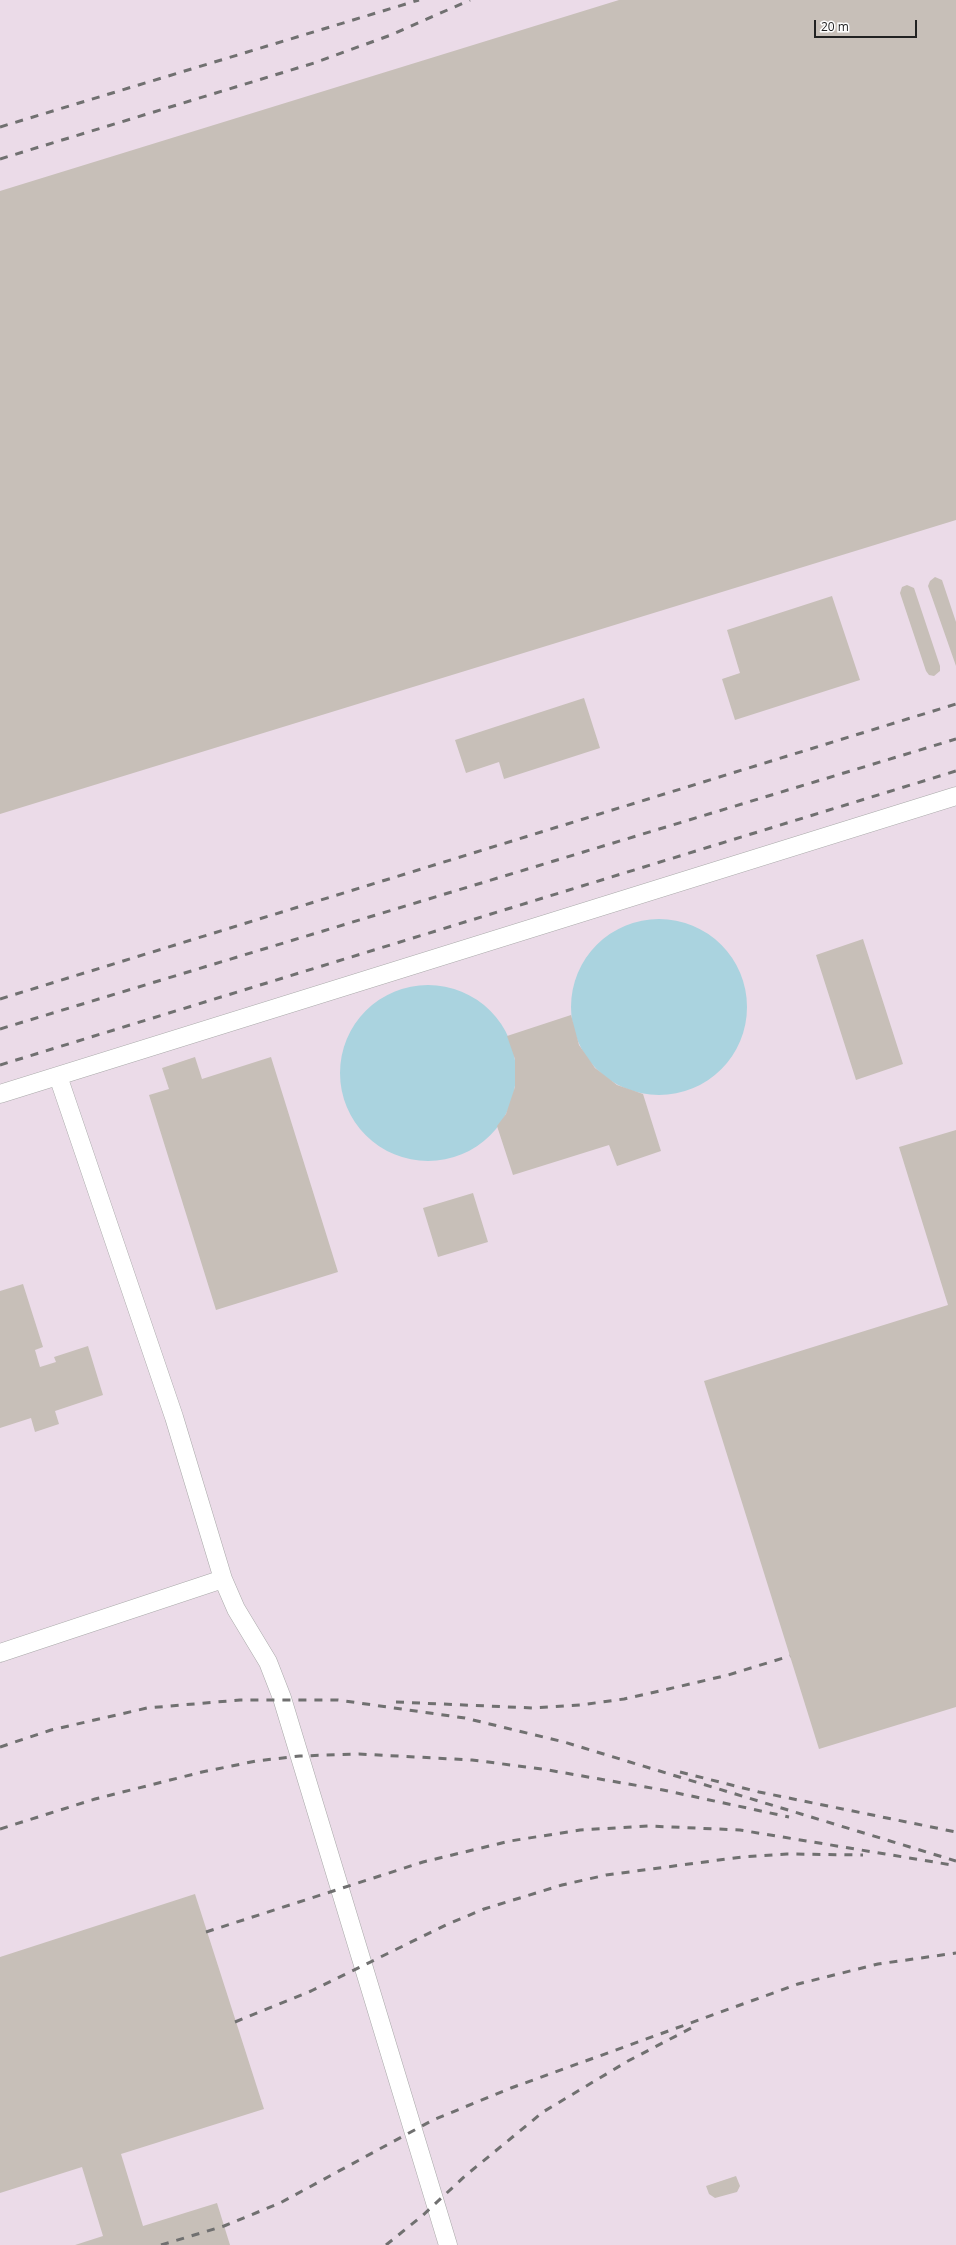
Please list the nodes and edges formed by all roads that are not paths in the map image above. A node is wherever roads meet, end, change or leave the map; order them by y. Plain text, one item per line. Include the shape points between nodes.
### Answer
1 (956, 796) edge
2 (58, 1076) junction
3 (0, 1094) edge
4 (223, 1579) junction
5 (0, 1653) edge
6 (448, 2245) edge

1 - 2 lane
2 - 3 lane
2 - 4 lane via 174,1416
4 - 5 lane
4 - 6 lane via 236,1609 268,1662 282,1698

